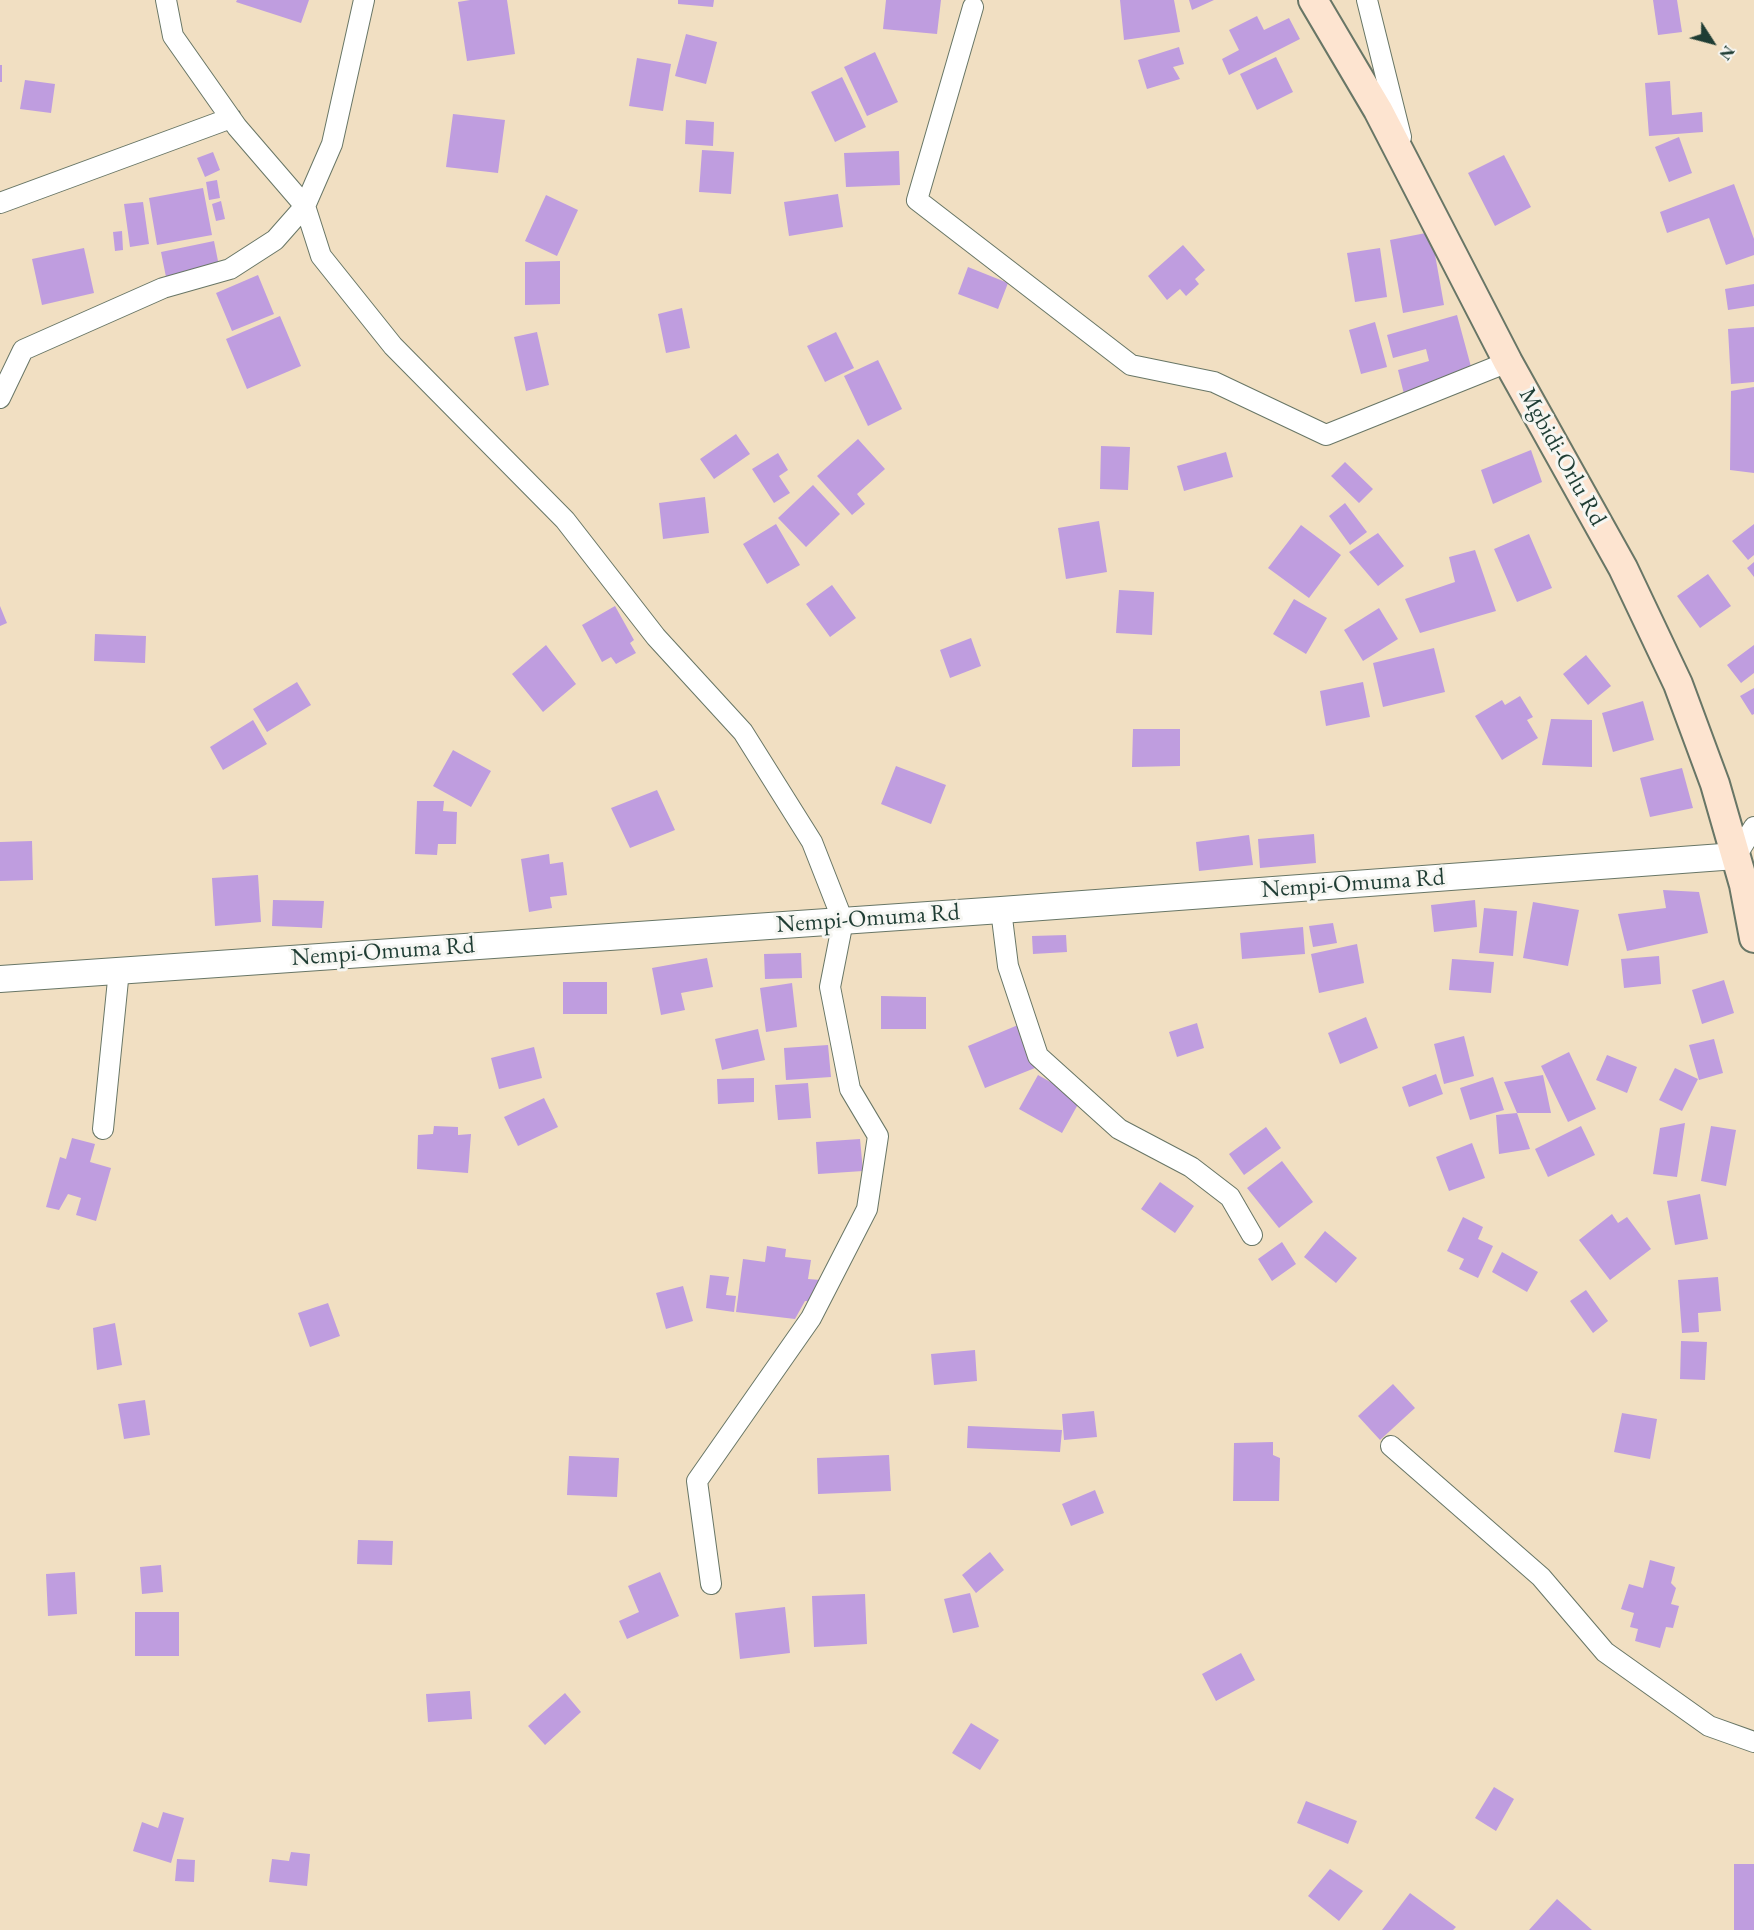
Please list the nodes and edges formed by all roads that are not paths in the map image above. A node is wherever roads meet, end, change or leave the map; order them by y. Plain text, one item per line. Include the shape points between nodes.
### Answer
1 (166, 0) edge
2 (364, 0) edge
3 (1313, 0) edge
4 (1367, 0) edge
5 (973, 7) dead end
6 (231, 118) junction
7 (1409, 168) junction
8 (0, 203) edge
9 (305, 206) junction
10 (1508, 362) junction
11 (0, 398) edge
12 (1754, 827) edge
13 (1736, 856) junction
14 (1001, 910) junction
15 (843, 921) junction
16 (1754, 938) edge
17 (119, 970) junction
18 (0, 979) edge
19 (103, 1129) dead end
20 (1252, 1235) dead end
21 (1391, 1446) dead end
22 (711, 1584) dead end
23 (1754, 1742) edge

1 - 6 street via 173,36
2 - 9 street via 332,144
3 - 7 main road, Mgbidi-Orlu Rd
4 - 7 street
5 - 10 street via 917,200 1131,365 1214,382 1326,435
6 - 8 street
6 - 9 street
7 - 10 main road, Mgbidi-Orlu Rd
9 - 11 street via 274,240 230,269 163,288 23,350
9 - 15 street via 321,256 393,346 565,520 656,637 743,732 812,842
10 - 13 main road, Mgbidi-Orlu Rd via 1623,568 1678,684 1715,784
12 - 13 street
13 - 14 street, Nempi-Omuma Rd
13 - 16 main road, Mgbidi-Orlu Rd
14 - 15 street, Nempi-Omuma Rd
14 - 20 street via 1008,966 1038,1056 1119,1129 1191,1167 1230,1197
15 - 17 street, Nempi-Omuma Rd
15 - 22 street via 830,987 850,1089 879,1136 867,1209 811,1318 697,1481
17 - 18 street, Nempi-Omuma Rd
17 - 19 street
21 - 23 street via 1541,1577 1605,1652 1709,1726

